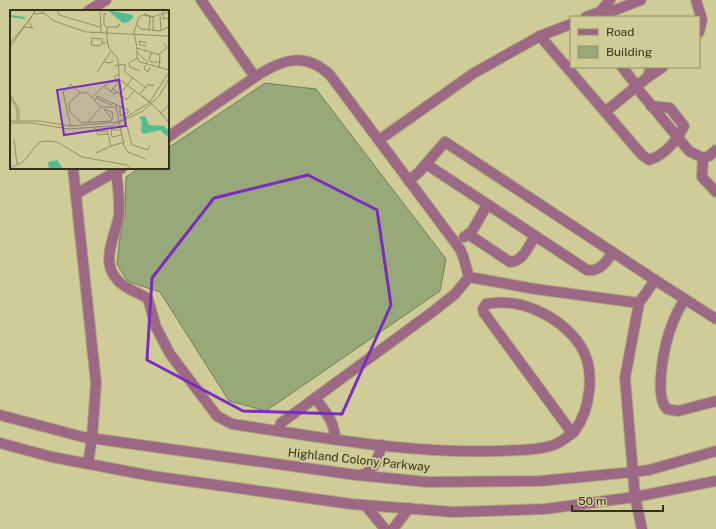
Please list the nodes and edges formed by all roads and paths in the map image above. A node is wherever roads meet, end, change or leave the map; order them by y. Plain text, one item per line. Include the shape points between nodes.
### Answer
1 (106, 0) edge
2 (201, 0) edge
3 (610, 0) edge
4 (640, 0) edge
5 (696, 0) edge
6 (90, 10) edge
7 (600, 12) junction
8 (589, 16) edge
9 (570, 24) edge
10 (700, 28) edge
11 (540, 36) junction
12 (623, 68) edge
13 (660, 68) edge
14 (650, 72) edge
15 (255, 77) junction
16 (637, 86) junction
17 (605, 112) junction
18 (169, 135) edge
19 (678, 138) junction
20 (379, 140) junction
21 (716, 150) edge
22 (703, 158) junction
23 (426, 164) junction
24 (73, 169) edge
25 (119, 170) edge
26 (409, 181) junction
27 (716, 192) edge
28 (76, 194) junction
29 (487, 205) junction
30 (468, 234) junction
31 (535, 236) junction
32 (455, 243) junction
33 (613, 252) junction
34 (468, 277) junction
35 (655, 280) junction
36 (685, 299) junction
37 (639, 304) junction
38 (716, 318) edge
39 (315, 398) junction
40 (716, 401) edge
41 (0, 414) edge
42 (278, 431) junction
43 (572, 433) junction
44 (92, 438) junction
45 (335, 439) junction
46 (0, 443) edge
47 (382, 445) junction
48 (716, 452) edge
49 (88, 464) junction
50 (633, 472) junction
51 (358, 475) junction
52 (716, 481) edge
53 (635, 497) junction
54 (364, 505) junction
55 (409, 508) junction
56 (385, 529) edge
57 (393, 529) edge
58 (642, 529) edge

1 - 6 street
2 - 15 street
3 - 7 street
4 - 7 street via 615,10
5 - 10 street via 702,20
7 - 8 street
9 - 11 street
11 - 17 street
11 - 20 street via 474,73
12 - 16 street
13 - 14 street
14 - 16 street
15 - 18 street
15 - 20 street via 273,65 288,60 303,61 323,68 338,84
16 - 17 street
16 - 19 street via 651,106 670,108 682,122 684,126
17 - 19 street via 649,160 658,157
19 - 22 street via 689,151
20 - 26 street
21 - 22 street
22 - 27 street via 702,177
23 - 26 street
23 - 29 street
23 - 33 street via 445,142
24 - 28 street
25 - 28 street
25 - 42 street via 119,216 109,258 111,271 124,287 148,300 156,327 170,354 217,416 232,424
26 - 32 street
28 - 44 street via 96,383
29 - 30 street
29 - 31 street
30 - 31 street via 510,262 515,262 521,257
30 - 32 street
31 - 33 street via 591,271 601,267
32 - 34 street via 463,256
33 - 35 street
34 - 37 street
34 - 39 street via 455,294 435,310
35 - 36 street
35 - 37 street
36 - 38 street
36 - 40 street via 674,320 666,346 662,373 662,401 667,409 678,411
37 - 50 street via 625,378
39 - 42 street via 281,423
39 - 45 street via 333,423
41 - 44 street, Highland Colony Parkway
42 - 45 street
43 - 43 street via 583,417 588,396 587,364 580,345 553,320 535,310 503,302 486,304 484,313
43 - 47 street via 552,446 476,452
44 - 49 street
44 - 51 street, Highland Colony Parkway
45 - 47 street
46 - 49 street
47 - 51 street via 372,468 366,474
48 - 50 street, Highland Colony Parkway
49 - 54 street via 152,476
50 - 51 street, Highland Colony Parkway via 533,481 428,482
50 - 53 street
52 - 53 street
53 - 55 street via 545,509 454,512
53 - 58 street
54 - 55 street
54 - 56 street
55 - 57 street

